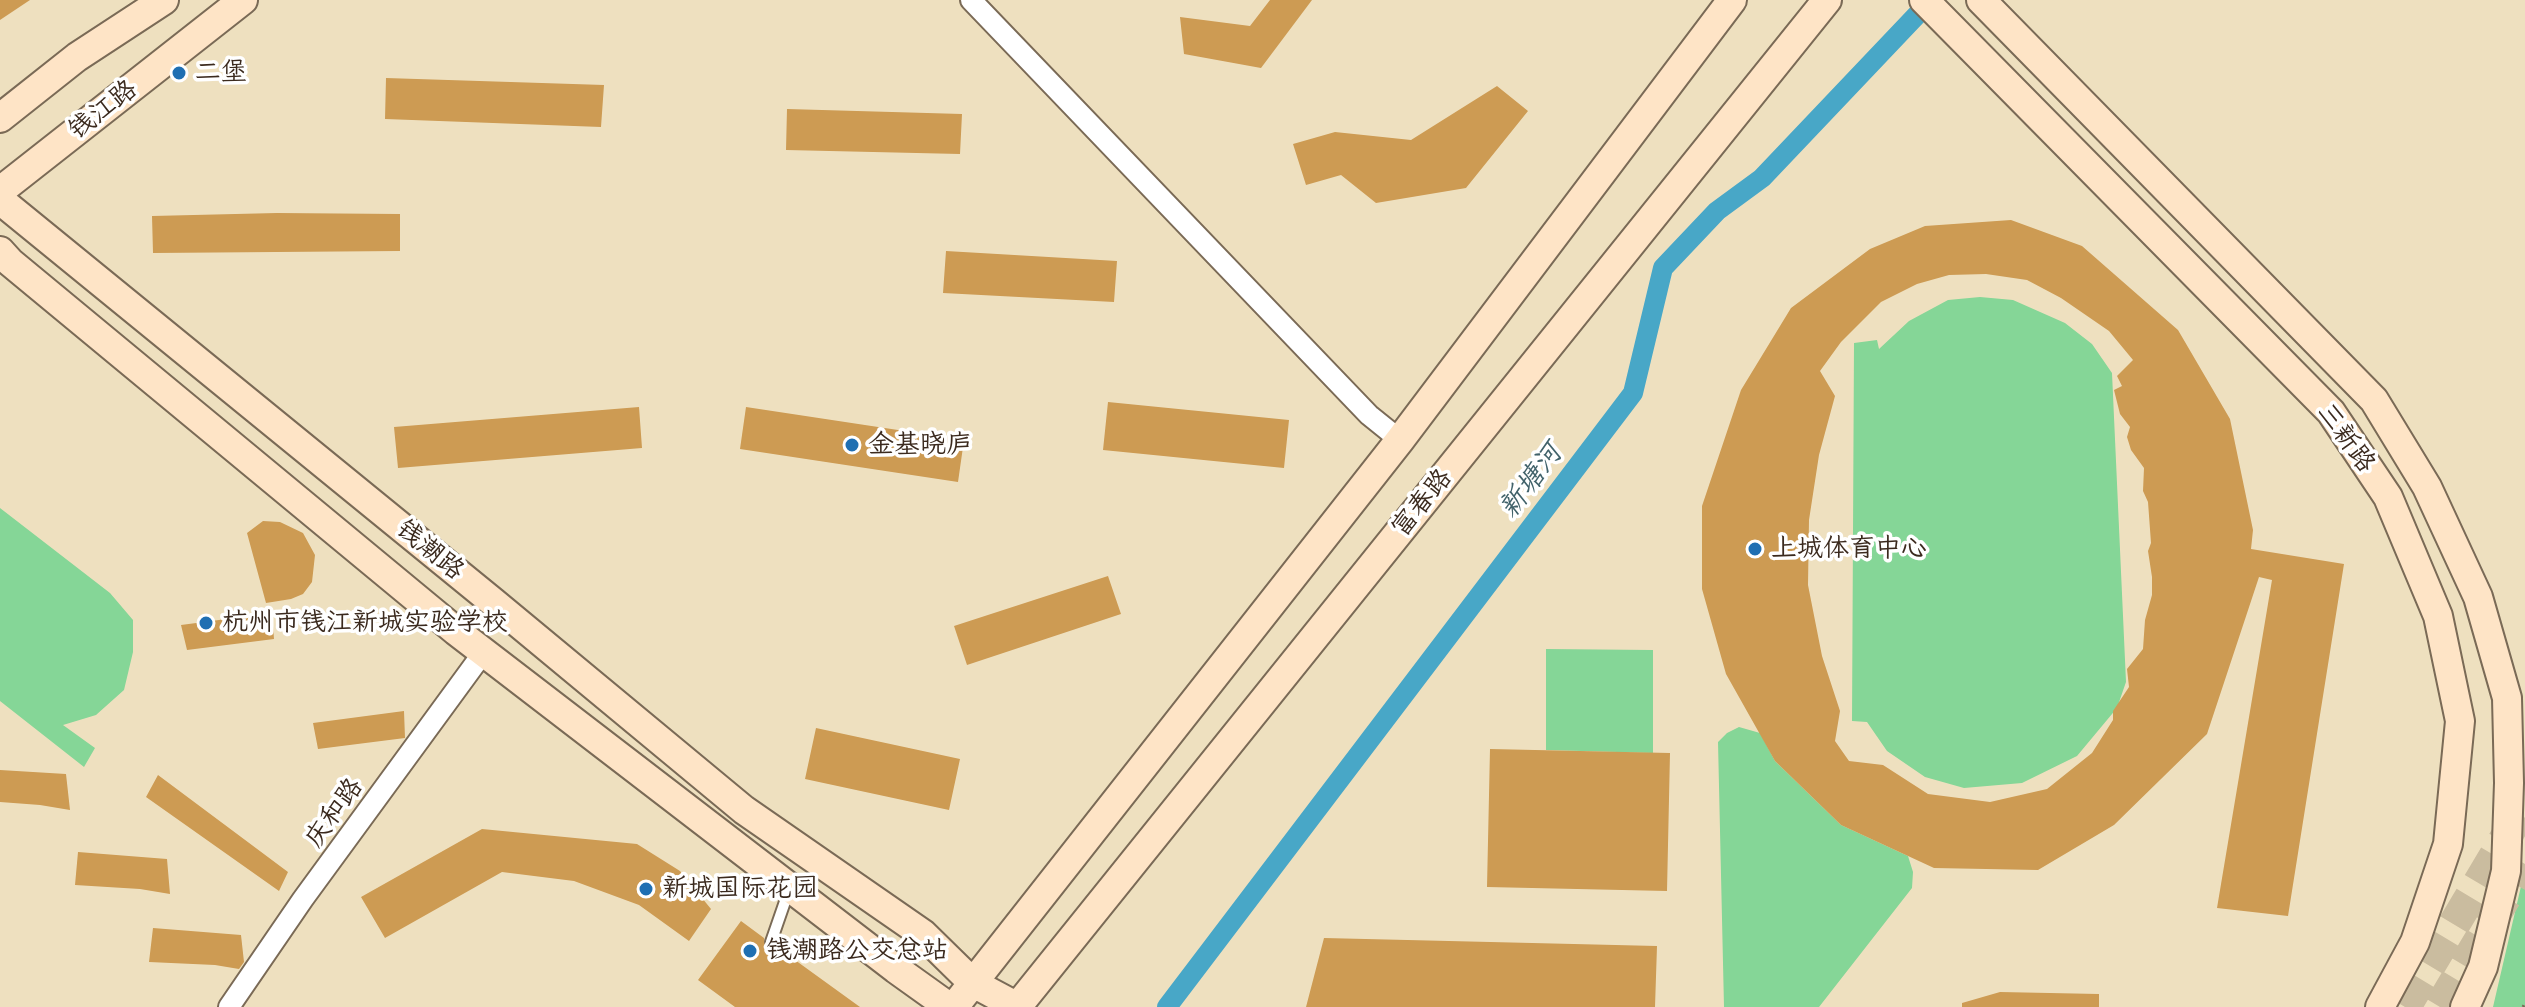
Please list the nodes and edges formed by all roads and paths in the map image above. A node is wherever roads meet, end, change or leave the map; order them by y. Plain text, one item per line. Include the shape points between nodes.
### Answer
1 (164, 0) edge
2 (243, 0) edge
3 (971, 0) edge
4 (1732, 0) edge
5 (1827, 0) edge
6 (1981, 0) edge
7 (1933, 8) edge
8 (0, 118) edge
9 (0, 191) edge
10 (0, 200) edge
11 (0, 251) edge
12 (1400, 440) junction
13 (483, 653) junction
14 (790, 888) junction
15 (771, 942) dead end
16 (973, 983) junction
17 (229, 1007) edge
18 (952, 1007) edge
19 (1017, 1007) edge
20 (2380, 1007) edge
21 (2465, 1007) edge

1 - 8 main road via 77,57
2 - 9 main road, 钱江路
3 - 12 street via 1369,415
4 - 12 main road
5 - 19 main road, 富春路
6 - 21 main road, 三新路 via 2374,400 2427,487 2478,597 2507,698 2506,871 2483,967
7 - 20 main road, 三新路 via 2331,412 2388,497 2438,616 2460,721 2448,844 2415,942
10 - 16 main road, 钱潮路 via 744,810 923,934
11 - 13 main road, 钱潮路
12 - 16 main road
13 - 14 main road, 钱潮路
13 - 17 street, 庆和路
14 - 15 lane
14 - 18 main road, 钱潮路
16 - 18 main road
16 - 19 main road, 钱潮路

